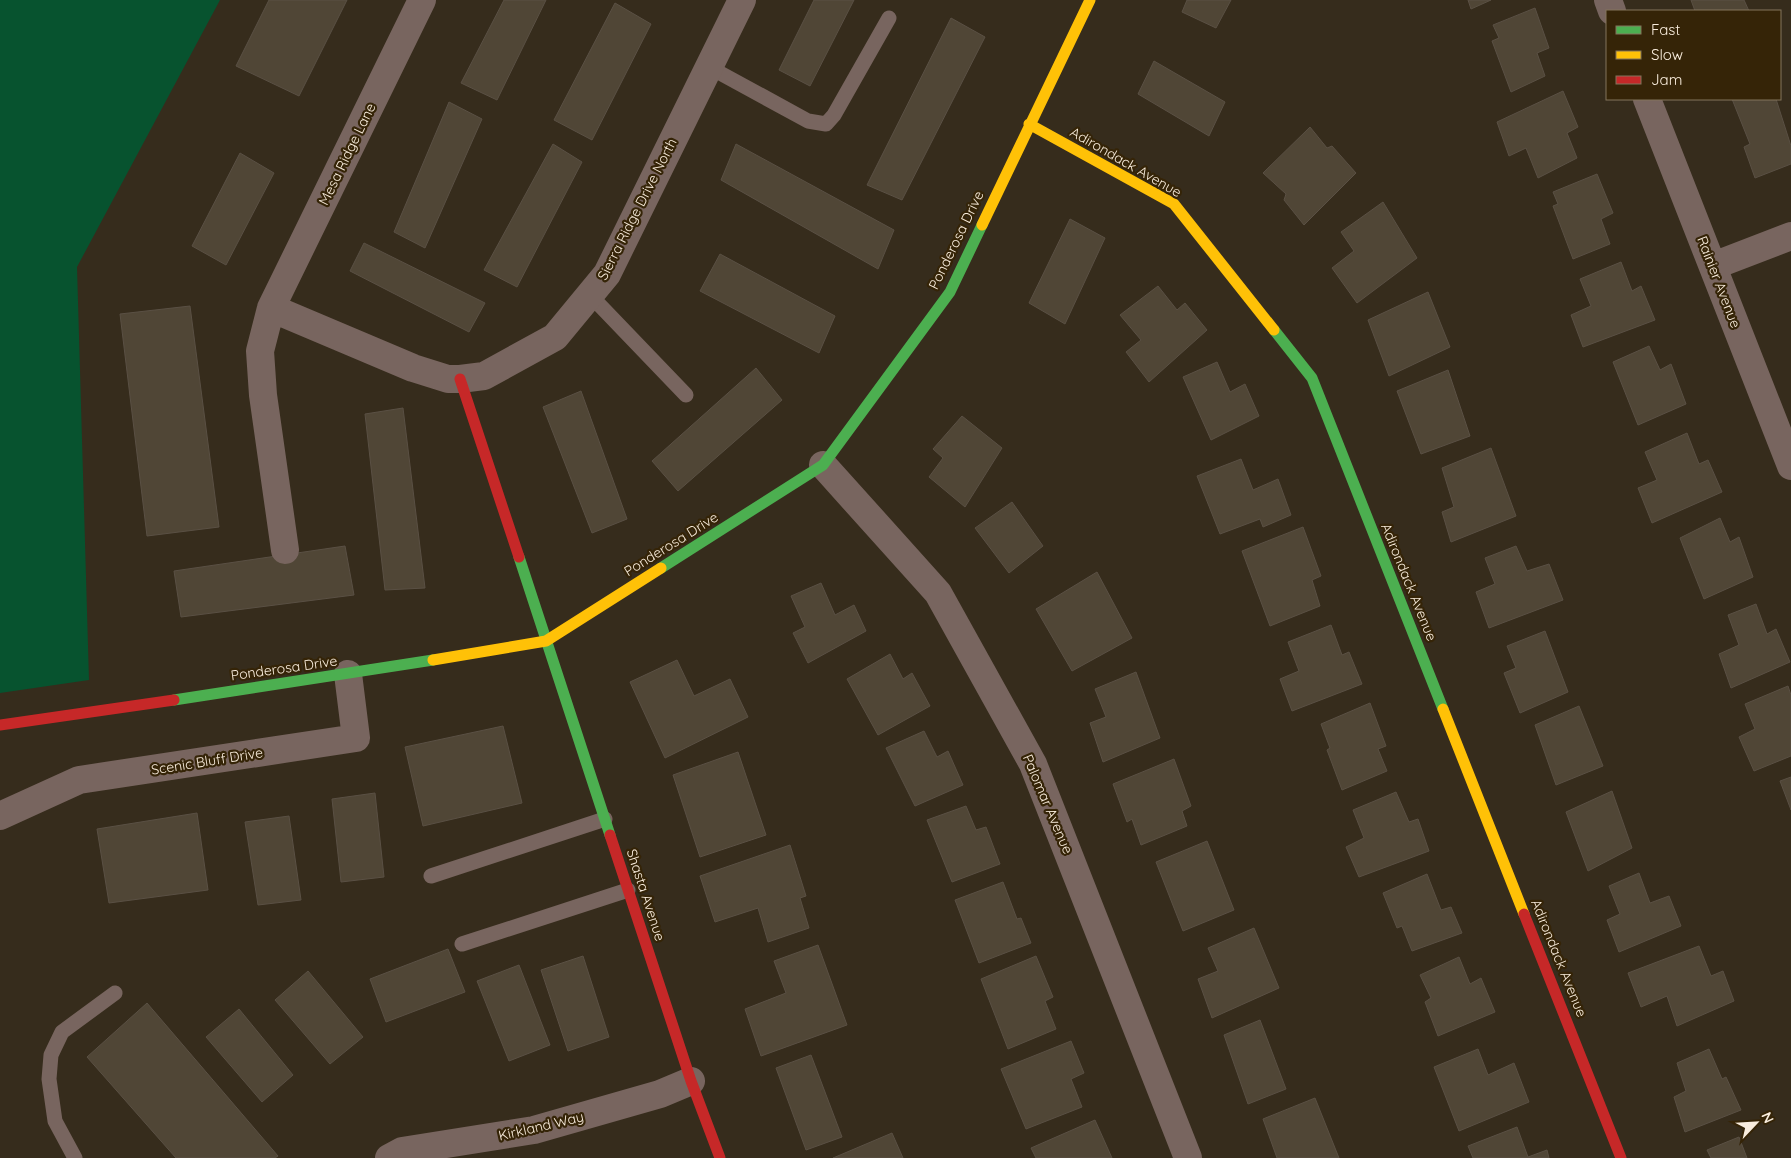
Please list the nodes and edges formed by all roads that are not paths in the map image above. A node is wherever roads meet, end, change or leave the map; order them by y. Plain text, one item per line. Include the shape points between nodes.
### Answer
1 (422, 0) edge
2 (742, 0) edge
3 (1090, 0) edge
4 (889, 18) dead end
5 (709, 67) junction
6 (1647, 100) edge
7 (1029, 124) junction
8 (1791, 236) edge
9 (1713, 266) junction
10 (590, 295) junction
11 (271, 308) junction
12 (460, 379) junction
13 (686, 396) dead end
14 (823, 465) junction
15 (1791, 466) edge
16 (285, 550) dead end
17 (546, 641) junction
18 (348, 674) junction
19 (0, 725) edge
20 (0, 816) edge
21 (605, 819) junction
22 (431, 876) dead end
23 (628, 890) junction
24 (462, 944) dead end
25 (115, 993) dead end
26 (691, 1081) junction
27 (75, 1158) edge
28 (389, 1158) edge
29 (720, 1158) edge
30 (1188, 1158) edge
31 (1622, 1158) edge

1 - 11 street, Mesa Ridge Lane
2 - 5 street, Sierra Ridge Drive North
3 - 7 street, Ponderosa Drive
4 - 5 lane via 826,124 808,121
5 - 10 street, Sierra Ridge Drive North via 607,274
6 - 9 street, Rainier Avenue
7 - 14 street, Ponderosa Drive via 950,292
7 - 31 street, Adirondack Avenue via 1174,204 1312,378
8 - 9 street
9 - 15 street, Rainier Avenue
10 - 12 street, Sierra Ridge Drive North via 556,338 484,376
10 - 13 lane
11 - 12 street via 412,368 448,379
11 - 16 street, Mesa Ridge Lane via 260,351 263,395
12 - 17 street
14 - 17 street, Ponderosa Drive
14 - 30 street, Palomar Avenue via 938,593 1033,764
17 - 18 street, Ponderosa Drive
17 - 21 street, Shasta Avenue
18 - 19 street, Ponderosa Drive
18 - 20 street, Scenic Bluff Drive via 356,738 79,780
21 - 22 lane
21 - 23 street, Shasta Avenue
23 - 24 lane
23 - 26 street, Shasta Avenue
25 - 27 lane via 62,1032 51,1055 49,1079 55,1121
26 - 28 street, Kirkland Way via 660,1094 534,1130 402,1151
26 - 29 street, Shasta Avenue

